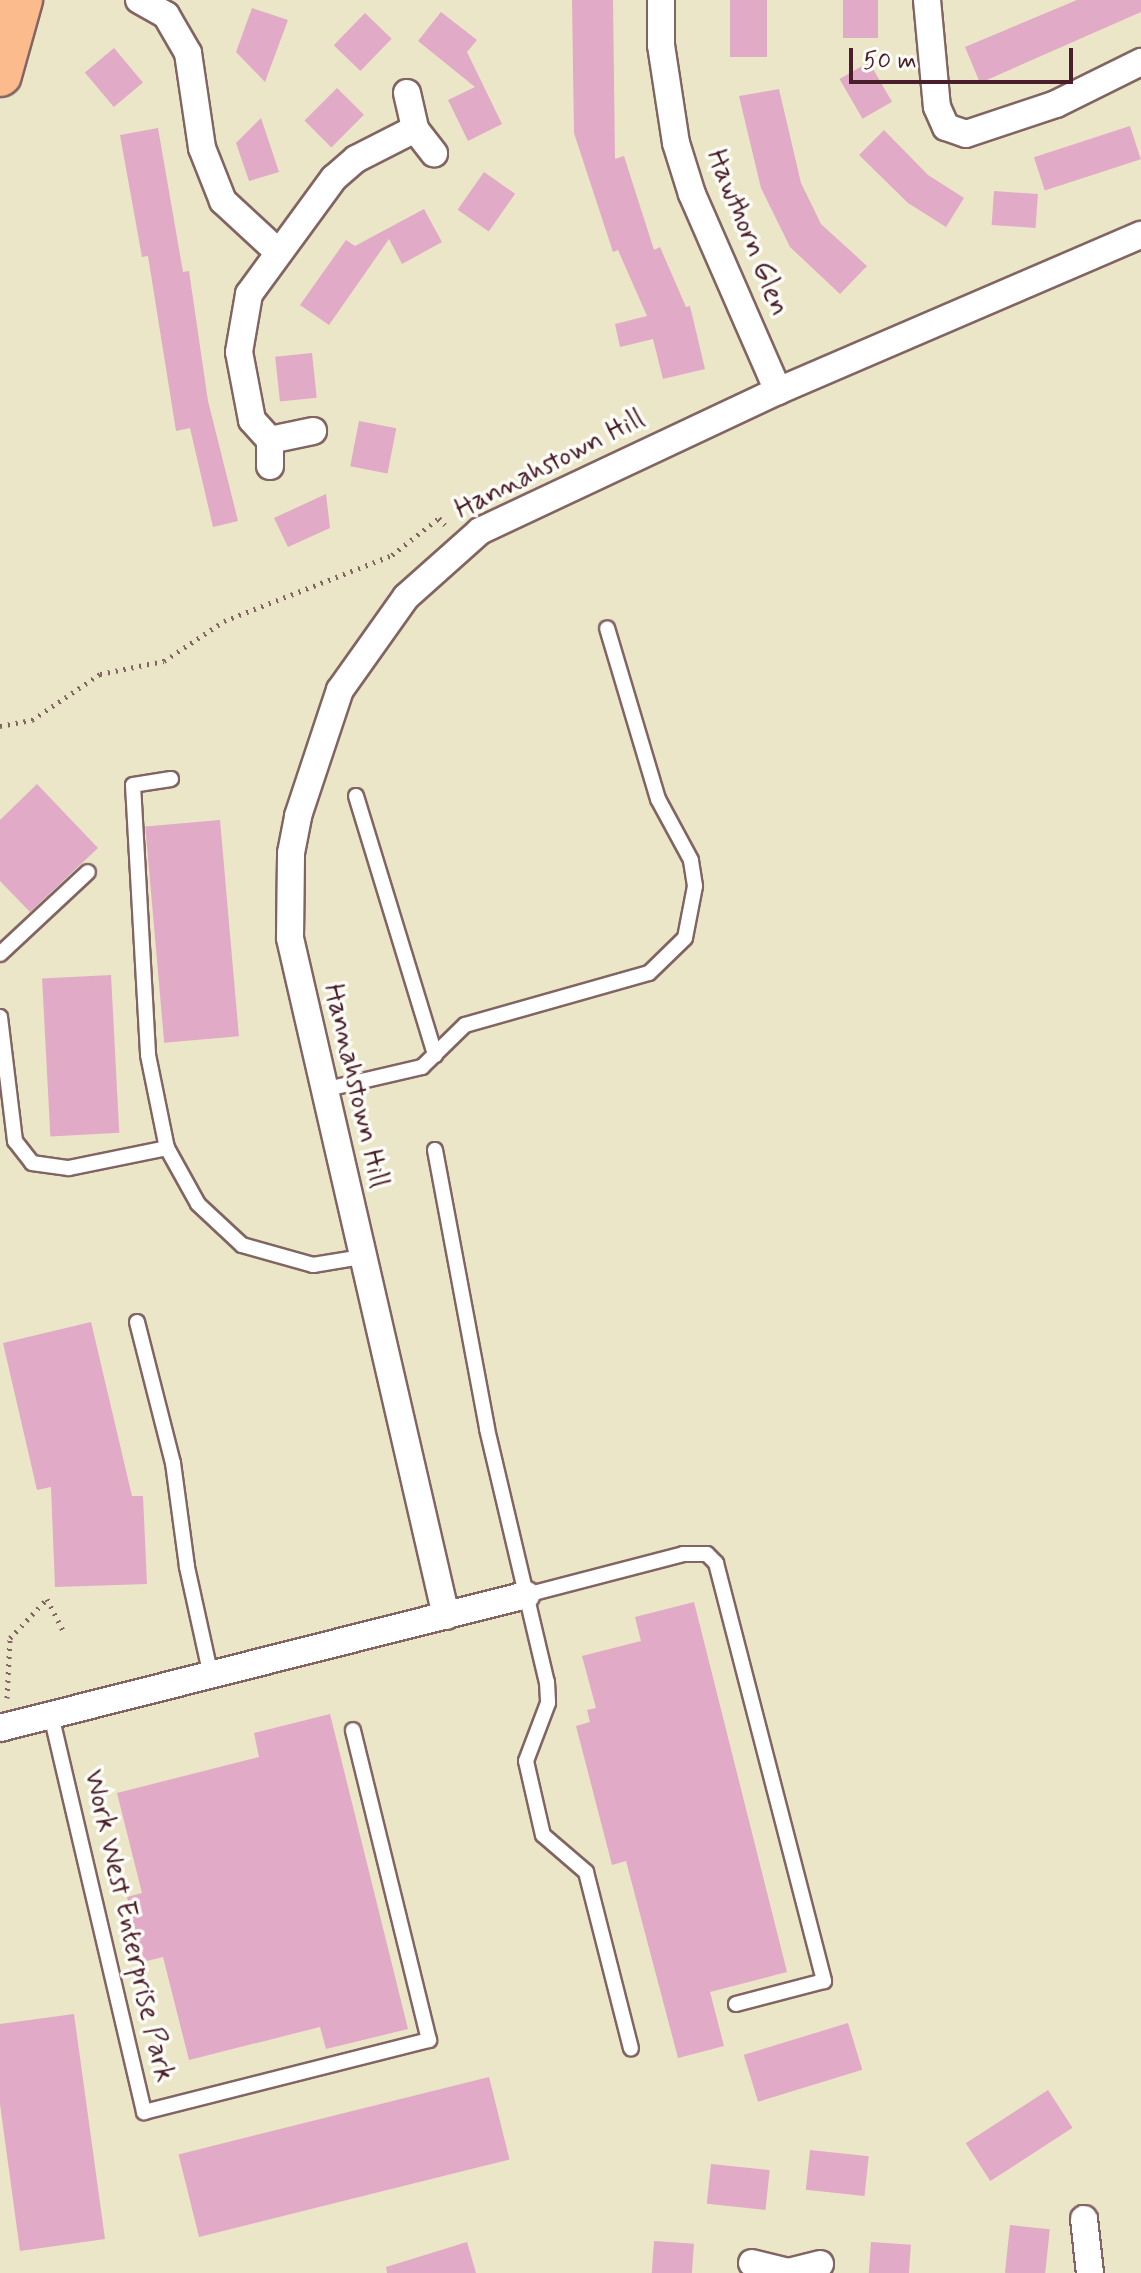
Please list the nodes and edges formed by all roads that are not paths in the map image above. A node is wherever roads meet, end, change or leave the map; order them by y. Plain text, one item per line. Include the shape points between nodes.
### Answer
1 (21, 0) edge
2 (139, 0) edge
3 (661, 0) edge
4 (927, 0) edge
5 (176, 7) edge
6 (1141, 62) edge
7 (0, 75) edge
8 (407, 93) dead end
9 (415, 129) junction
10 (434, 153) dead end
11 (1141, 235) edge
12 (276, 250) junction
13 (778, 391) junction
14 (313, 431) dead end
15 (607, 628) dead end
16 (171, 779) dead end
17 (356, 796) dead end
18 (88, 872) dead end
19 (0, 954) edge
20 (0, 1017) edge
21 (435, 1055) junction
22 (323, 1090) junction
23 (167, 1148) junction
24 (435, 1150) dead end
25 (362, 1257) junction
26 (137, 1322) dead end
27 (526, 1595) junction
28 (446, 1616) junction
29 (211, 1676) junction
30 (51, 1715) junction
31 (2, 1728) edge
32 (353, 1730) dead end
33 (736, 2004) dead end
34 (631, 2048) dead end
35 (1084, 2219) dead end
36 (752, 2263) dead end
37 (820, 2264) dead end
38 (788, 2273) edge
39 (1090, 2273) edge

1 - 7 main road
2 - 5 street
3 - 13 street, Hawthorn Glen via 661,45 676,143 692,194
4 - 6 street via 937,107 946,127 966,134 1056,104
5 - 12 street via 209,173 223,201
8 - 9 street
9 - 10 street
9 - 12 street via 356,159 334,178
11 - 13 street, Hannahstown Hill
12 - 14 street via 249,294 239,352 252,420 270,453
13 - 22 street, Hannahstown Hill via 519,510 463,544 406,597 360,657 321,733 291,853 290,938
15 - 21 lane via 658,799 691,860 695,886 685,938 649,973 465,1025
16 - 23 lane via 133,785 148,1055
17 - 21 lane
18 - 19 lane
20 - 23 lane via 15,1141 32,1163 69,1168
21 - 22 lane via 422,1067
22 - 25 street, Hannahstown Hill
23 - 25 lane via 198,1204 242,1245 313,1265
24 - 27 lane via 487,1429
25 - 28 street, Hannahstown Hill
26 - 29 lane via 173,1463 187,1567
27 - 28 street
27 - 33 lane via 683,1554 707,1554 716,1563 824,1981
27 - 34 lane via 547,1682 548,1703 526,1761 543,1835 586,1872
28 - 29 street
29 - 30 street
30 - 31 street
30 - 32 lane, Work West Enterprise Park via 144,2112 429,2040
35 - 39 street
36 - 38 street
37 - 38 street

